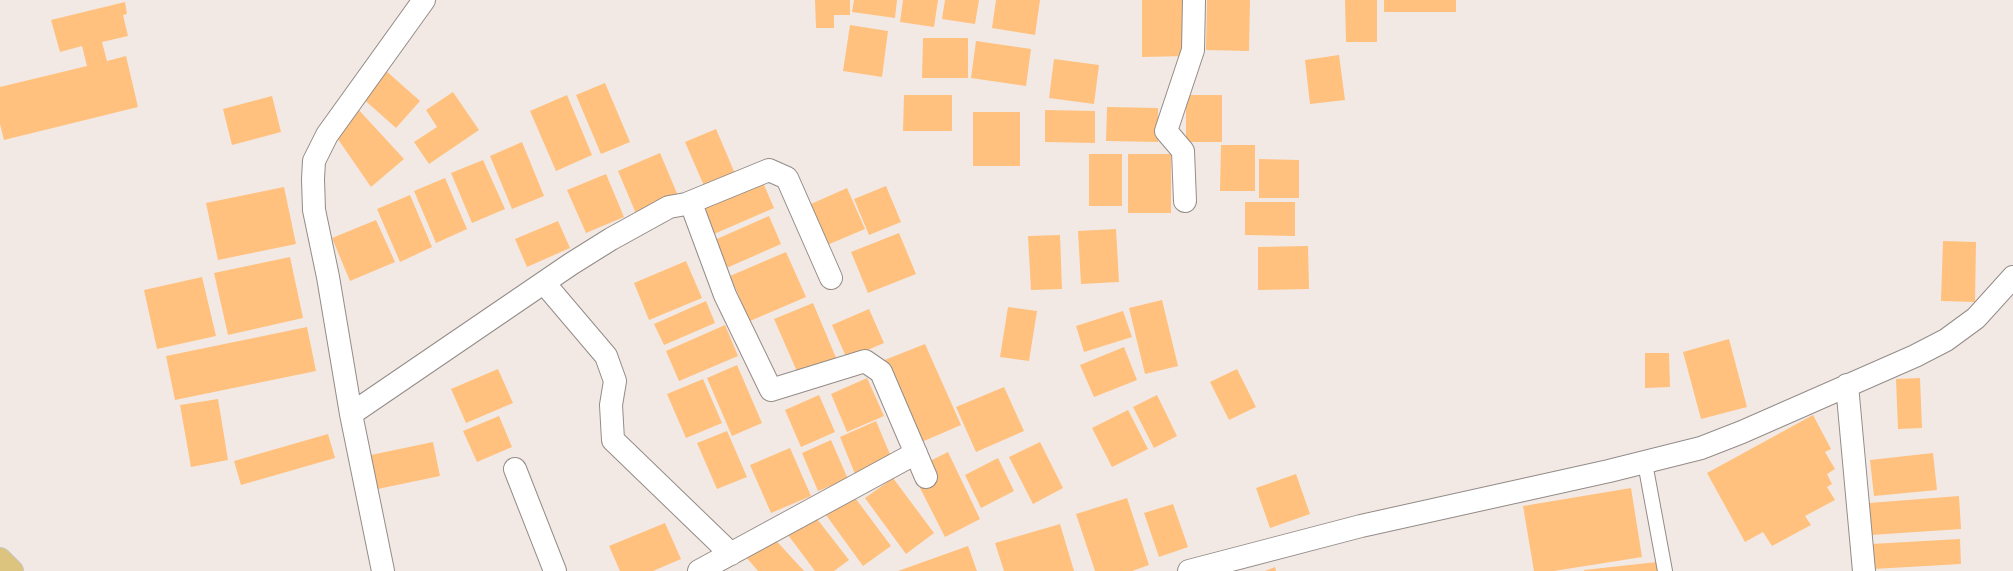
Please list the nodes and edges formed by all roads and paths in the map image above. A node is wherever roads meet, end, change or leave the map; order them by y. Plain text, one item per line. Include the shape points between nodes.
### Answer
1 (424, 0) edge
2 (1194, 0) edge
3 (1186, 201) dead end
4 (686, 204) junction
5 (2013, 277) edge
6 (832, 278) dead end
7 (544, 283) junction
8 (1847, 385) junction
9 (351, 414) junction
10 (916, 453) junction
11 (1645, 463) junction
12 (515, 470) dead end
13 (926, 477) dead end
14 (731, 554) junction
15 (0, 559) edge
16 (1201, 569) edge
17 (12, 571) edge
18 (383, 571) edge
19 (555, 571) edge
20 (699, 571) edge
21 (1666, 571) edge
22 (1864, 571) edge

1 - 9 street via 327,135 314,161 314,210
2 - 3 street via 1193,50 1166,132 1183,151
4 - 6 street via 769,170 787,178
4 - 7 street via 669,208 611,239
4 - 10 street via 692,206 725,295 771,390 865,361 881,372
5 - 8 street via 1976,318 1946,340
7 - 9 street
7 - 14 street via 606,356 615,381 611,405 613,440
8 - 11 street via 1701,448
8 - 22 street
9 - 18 street
10 - 13 street
10 - 14 street
11 - 16 street via 1361,526
11 - 21 lane
12 - 19 street
14 - 20 street
15 - 17 main road

